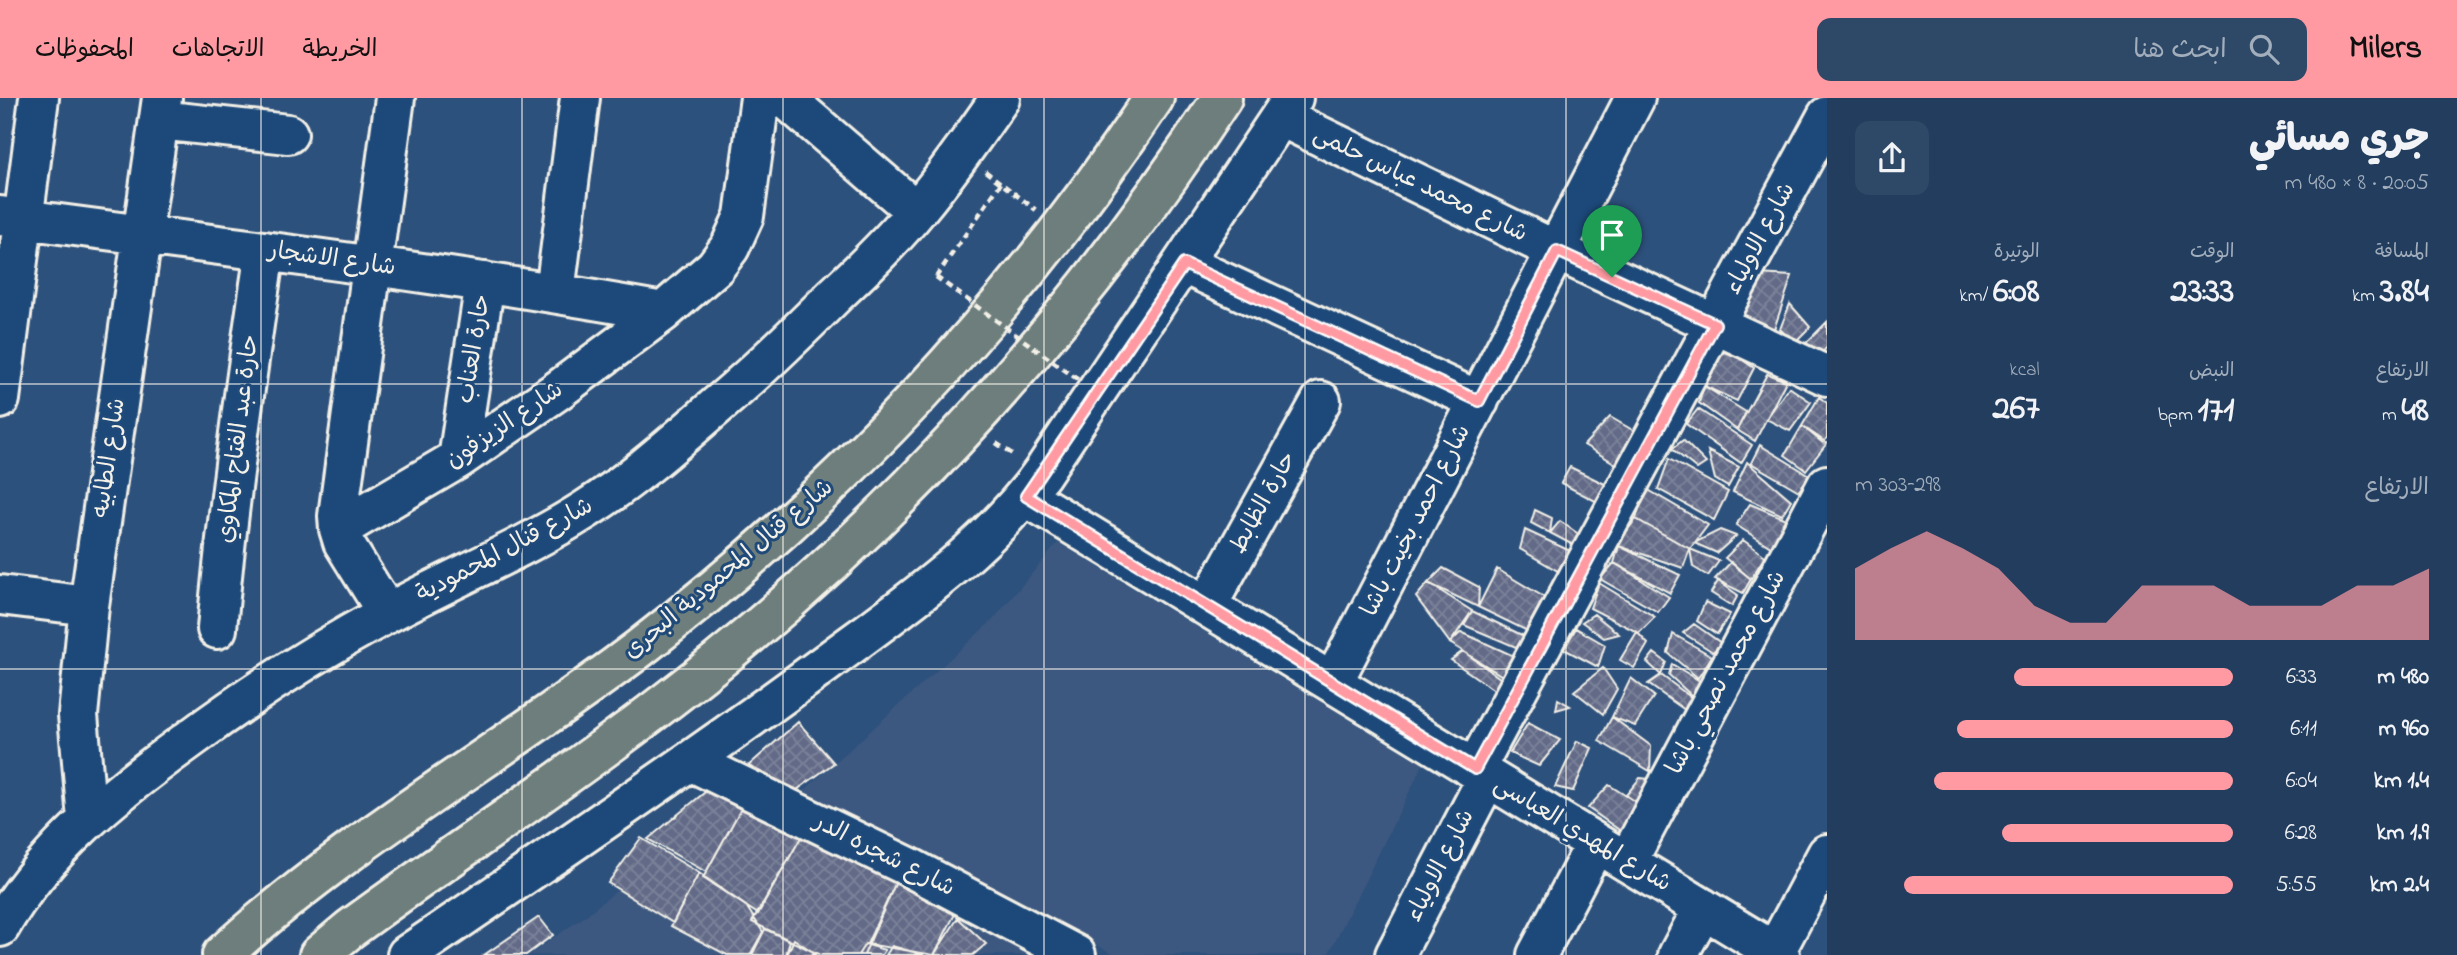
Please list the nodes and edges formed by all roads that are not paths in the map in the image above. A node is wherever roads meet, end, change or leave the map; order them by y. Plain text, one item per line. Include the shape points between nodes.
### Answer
1 (39, 98) edge
2 (395, 98) edge
3 (580, 98) edge
4 (760, 98) edge
5 (785, 98) edge
6 (1000, 98) edge
7 (1154, 98) edge
8 (1222, 98) edge
9 (1635, 98) edge
10 (1287, 107) edge
11 (161, 109) edge
12 (1827, 116) edge
13 (288, 135) dead end
14 (916, 211) junction
15 (12, 218) edge
16 (142, 234) junction
17 (265, 251) junction
18 (1557, 251) junction
19 (1184, 264) junction
20 (372, 265) junction
21 (485, 282) junction
22 (555, 292) junction
23 (663, 312) junction
24 (1715, 324) junction
25 (1827, 376) edge
26 (0, 399) edge
27 (1321, 401) dead end
28 (1479, 401) junction
29 (458, 459) junction
30 (1034, 484) junction
31 (1827, 485) edge
32 (339, 529) junction
33 (0, 595) edge
34 (89, 606) junction
35 (1207, 606) junction
36 (387, 613) junction
37 (217, 629) dead end
38 (1334, 682) junction
39 (690, 761) junction
40 (1481, 773) junction
41 (86, 820) junction
42 (1612, 852) junction
43 (1827, 854) edge
44 (5, 906) edge
45 (1703, 908) junction
46 (1778, 953) edge
47 (222, 955) edge
48 (318, 955) edge
49 (407, 955) edge
50 (1076, 955) edge
51 (1395, 955) edge
52 (1537, 955) edge
53 (1678, 955) edge

1 - 15 street
2 - 20 street
3 - 22 street
4 - 23 street, شارع الزيزفون via 749,190 738,231 715,267
5 - 14 street
6 - 14 street, شارع قنال المحمودية
7 - 47 main road, شارع قنال المحمودية البحرى via 1060,228 973,337 836,480 639,648 356,846
8 - 48 main road via 1122,242 1054,328 969,426 829,565 748,637 587,760
9 - 18 street, شارع احمد بخيت باشا
10 - 18 street, شارع محمد عباس حلمى
10 - 19 street
11 - 13 street
11 - 16 street, شارع الطابيه
12 - 24 street, شارع الاولياء
14 - 36 street, شارع قنال المحمودية via 786,344 626,482 550,532
15 - 16 street, شارع الاشجار
15 - 26 street
16 - 17 street, شارع الاشجار
16 - 34 street, شارع الطابيه
17 - 20 street, شارع الاشجار
17 - 37 street, حارة عبد الفتاح المكاوي via 243,396
18 - 24 street, شارع محمد عباس حلمى
18 - 28 street, شارع احمد بخيت باشا
19 - 28 street
19 - 30 street
20 - 21 street, شارع الاشجار
20 - 32 street
21 - 22 street, شارع الاشجار
21 - 29 street, حارة العناب
22 - 23 street, شارع الاشجار
23 - 29 street, شارع الزيزفون
24 - 25 street, شارع محمد عباس حلمى
24 - 40 street, شارع الاولياء
27 - 35 street, حارة الظابط
28 - 38 street, شارع احمد بخيت باشا
29 - 32 street, شارع الزيزفون
30 - 35 street, شارع المهدي العباسى
30 - 39 street via 974,548 918,595
31 - 42 street, شارع محمد نصحي باشا
32 - 36 street
33 - 34 street
34 - 41 street, شارع الطابيه via 78,715
35 - 38 street, شارع المهدي العباسى
36 - 41 street, شارع قنال المحمودية via 231,708
38 - 40 street, شارع المهدي العباسى
39 - 49 street
39 - 50 street, شارع شجره الدر via 911,868
40 - 42 street, شارع المهدي العباسى
40 - 51 street, شارع الاولياء
41 - 44 street, شارع قنال المحمودية
42 - 45 street, شارع المهدي العباسى
42 - 52 street, شارع محمد نصحي باشا
43 - 46 street
45 - 46 street, شارع المهدي العباسى
45 - 53 street

